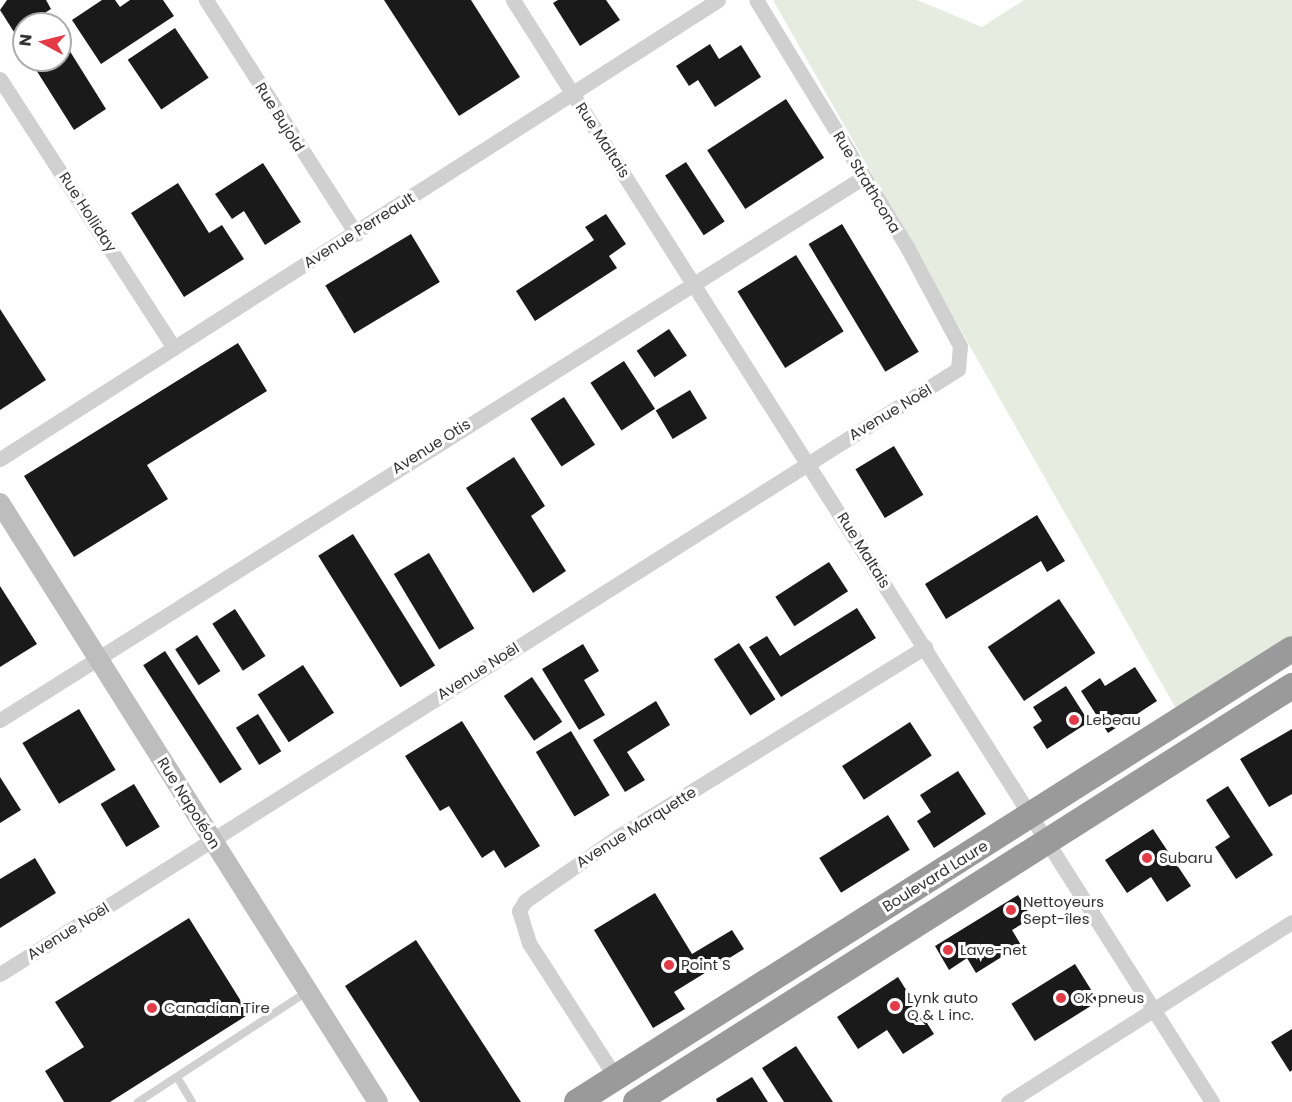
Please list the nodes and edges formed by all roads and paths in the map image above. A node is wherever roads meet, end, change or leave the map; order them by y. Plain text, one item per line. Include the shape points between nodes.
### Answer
1 (206, 0) edge
2 (513, 0) edge
3 (718, 0) edge
4 (756, 0) edge
5 (0, 79) edge
6 (573, 93) junction
7 (864, 177) junction
8 (356, 234) junction
9 (694, 283) junction
10 (173, 346) junction
11 (958, 369) joint
12 (0, 459) edge
13 (808, 463) junction
14 (0, 503) edge
15 (925, 647) junction
16 (1292, 649) edge
17 (98, 658) junction
18 (1292, 686) edge
19 (0, 720) edge
20 (1032, 815) junction
21 (212, 839) junction
22 (1049, 842) junction
23 (1292, 922) edge
24 (0, 974) edge
25 (309, 992) junction
26 (1154, 1010) junction
27 (177, 1077) junction
28 (616, 1078) junction
29 (138, 1102) edge
30 (192, 1102) edge
31 (378, 1102) edge
32 (577, 1102) edge
33 (636, 1102) edge
34 (1008, 1102) edge
35 (1212, 1102) edge

1 - 8 street, Rue Bujold
2 - 6 street, Rue Maltais
3 - 6 street, Avenue Perreault
4 - 7 street, Rue Strathcona
5 - 10 street, Rue Holliday
6 - 8 street, Avenue Perreault
6 - 9 street, Rue Maltais
7 - 9 street, Avenue Otis
7 - 11 street, Rue Strathcona via 960,346
8 - 10 street, Avenue Perreault
9 - 13 street, Rue Maltais
9 - 17 street, Avenue Otis
10 - 12 street, Avenue Perreault
11 - 13 street, Avenue Noël
13 - 15 street, Rue Maltais
13 - 21 street, Avenue Noël
14 - 17 street, Rue Napoléon
15 - 20 street, Rue Maltais
15 - 28 street, Avenue Marquette via 619,836 525,901 519,911 529,943
16 - 20 highway, Boulevard Laure
17 - 19 street, Avenue Otis
17 - 21 street, Rue Napoléon
18 - 22 highway
20 - 22 street, Rue Maltais
20 - 28 highway, Boulevard Laure
21 - 24 street, Avenue Noël
21 - 25 street, Rue Napoléon
22 - 26 street, Rue Maltais
22 - 33 highway
23 - 26 street
25 - 27 lane
25 - 31 street, Rue Napoléon
26 - 34 street
26 - 35 street, Rue Maltais
27 - 29 lane
27 - 30 lane
28 - 32 highway, Boulevard Laure

